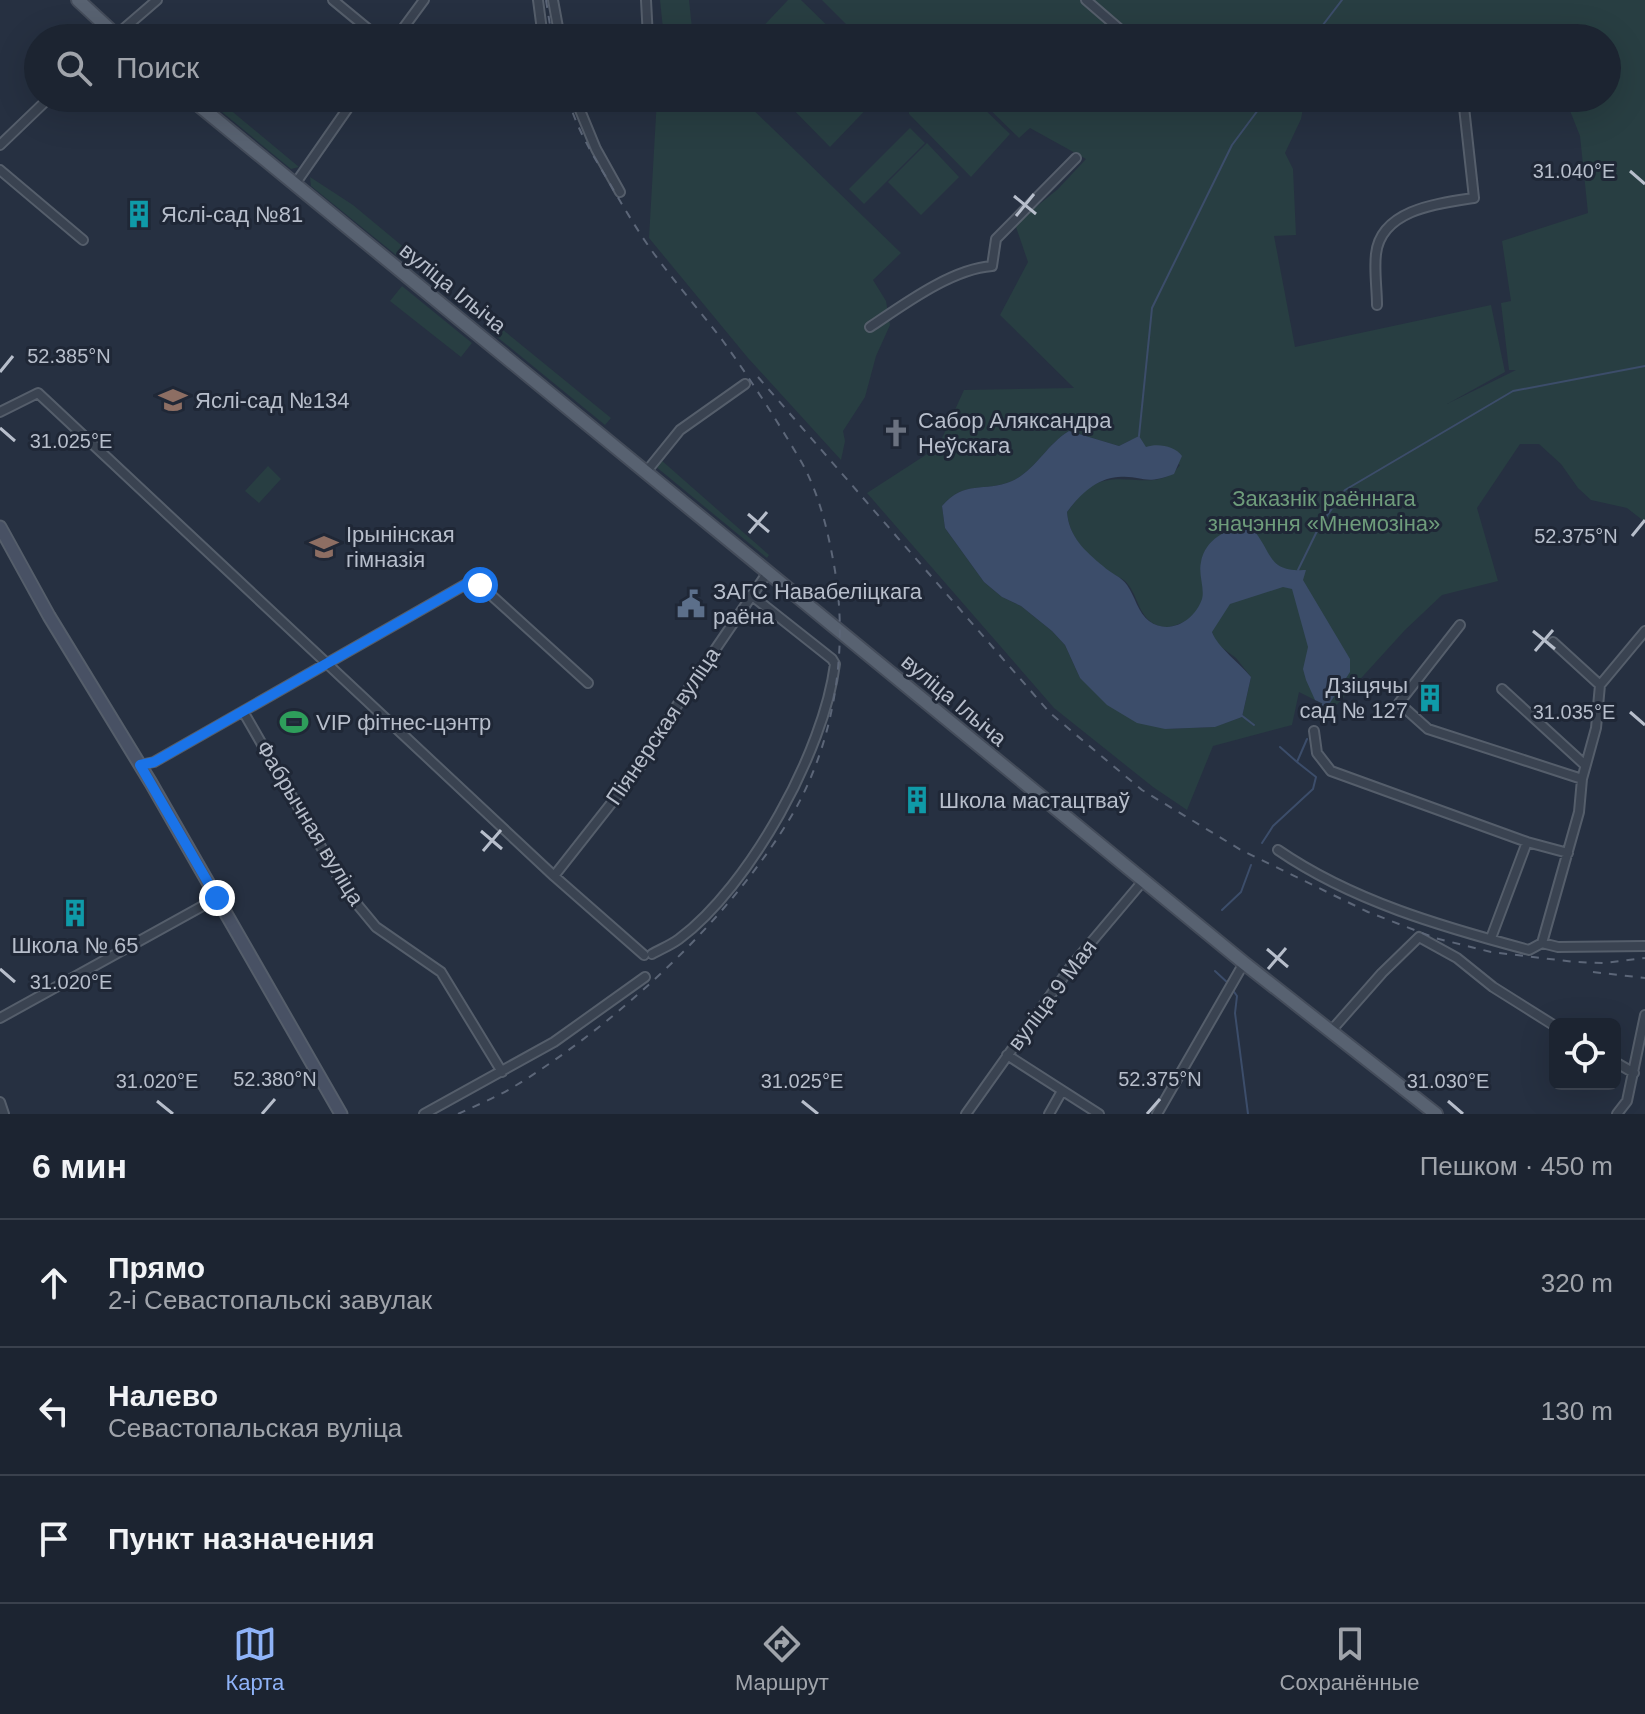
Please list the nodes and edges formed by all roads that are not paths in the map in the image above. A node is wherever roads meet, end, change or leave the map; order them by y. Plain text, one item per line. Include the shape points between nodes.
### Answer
1 (78, 0) edge
2 (157, 0) edge
3 (333, 0) edge
4 (424, 0) edge
5 (538, 0) edge
6 (553, 0) edge
7 (646, 0) edge
8 (1086, 0) edge
9 (103, 24) edge
10 (130, 24) edge
11 (362, 24) edge
12 (406, 24) edge
13 (541, 24) edge
14 (557, 24) edge
15 (647, 24) edge
16 (1114, 24) edge
17 (34, 112) edge
18 (207, 112) edge
19 (345, 112) edge
20 (581, 112) edge
21 (1465, 112) edge
22 (0, 145) edge
23 (1076, 158) dead end
24 (0, 170) edge
25 (295, 184) junction
26 (620, 192) dead end
27 (83, 240) dead end
28 (1377, 305) dead end
29 (870, 327) dead end
30 (745, 384) dead end
31 (0, 412) edge
32 (646, 472) junction
33 (0, 527) edge
34 (768, 572) junction
35 (751, 595) junction
36 (1460, 625) dead end
37 (1645, 631) edge
38 (1553, 642) dead end
39 (329, 664) junction
40 (588, 683) dead end
41 (1600, 685) junction
42 (1502, 689) dead end
43 (244, 713) junction
44 (1314, 731) dead end
45 (140, 765) junction
46 (1585, 765) junction
47 (1582, 779) junction
48 (1527, 842) junction
49 (1278, 850) dead end
50 (1568, 853) junction
51 (554, 876) junction
52 (1143, 881) junction
53 (217, 898) junction
54 (1491, 938) junction
55 (1542, 943) junction
56 (1645, 946) edge
57 (1244, 963) junction
58 (645, 977) dead end
59 (1645, 1015) edge
60 (0, 1018) edge
61 (1549, 1022) edge
62 (1330, 1032) junction
63 (1007, 1055) junction
64 (1621, 1065) edge
65 (502, 1072) junction
66 (1634, 1073) junction
67 (1062, 1091) junction
68 (0, 1102) edge
69 (4, 1114) edge
70 (341, 1114) edge
71 (424, 1114) edge
72 (966, 1114) edge
73 (1049, 1114) edge
74 (1099, 1114) edge
75 (1157, 1114) edge
76 (1435, 1114) edge
77 (1617, 1114) edge

1 - 9 main road
2 - 10 street
3 - 11 street
4 - 12 street
5 - 13 street
6 - 14 street
7 - 15 street
8 - 16 street
17 - 22 street
18 - 25 main road, вуліца Ільіча
19 - 25 street
20 - 26 street
21 - 28 street via 1474,198 1427,205 1387,228 1376,251
23 - 29 street via 996,239 992,266 975,267 915,297
24 - 27 street
25 - 32 main road, вуліца Ільіча
30 - 32 street via 680,430
31 - 39 street via 38,393
32 - 34 main road, вуліца Ільіча
33 - 45 street
34 - 35 street, Піянерская вуліца
34 - 52 main road, вуліца Ільіча
35 - 51 street, Піянерская вуліца via 643,763
35 - 51 street via 835,664 817,732 760,848 717,903 679,940 648,954
36 - 47 street via 1399,703 1428,729
37 - 41 street
38 - 41 street
39 - 40 street via 468,583 480,585
39 - 43 street
39 - 51 street
41 - 46 street
42 - 46 street
43 - 45 street
43 - 65 street, Фабрычная вуліца via 347,892 376,927 441,972
44 - 48 street via 1317,753 1331,771
45 - 53 street
46 - 47 street
47 - 50 street
48 - 50 street
48 - 54 street
49 - 54 street via 1339,885 1430,922
50 - 55 street
52 - 57 main road, вуліца Ільіча
52 - 63 street, вуліца 9 Мая via 1072,965
53 - 60 street
53 - 70 street
54 - 55 street via 1529,950
55 - 56 street
57 - 62 main road, вуліца Ільіча
57 - 75 street
58 - 65 street
59 - 66 street
61 - 62 street via 1419,937
62 - 76 main road, вуліца Ільіча
63 - 67 street
63 - 72 street, вуліца 9 Мая
64 - 66 street
65 - 71 street
66 - 77 street via 1627,1101
67 - 73 street
67 - 74 street
68 - 69 street

